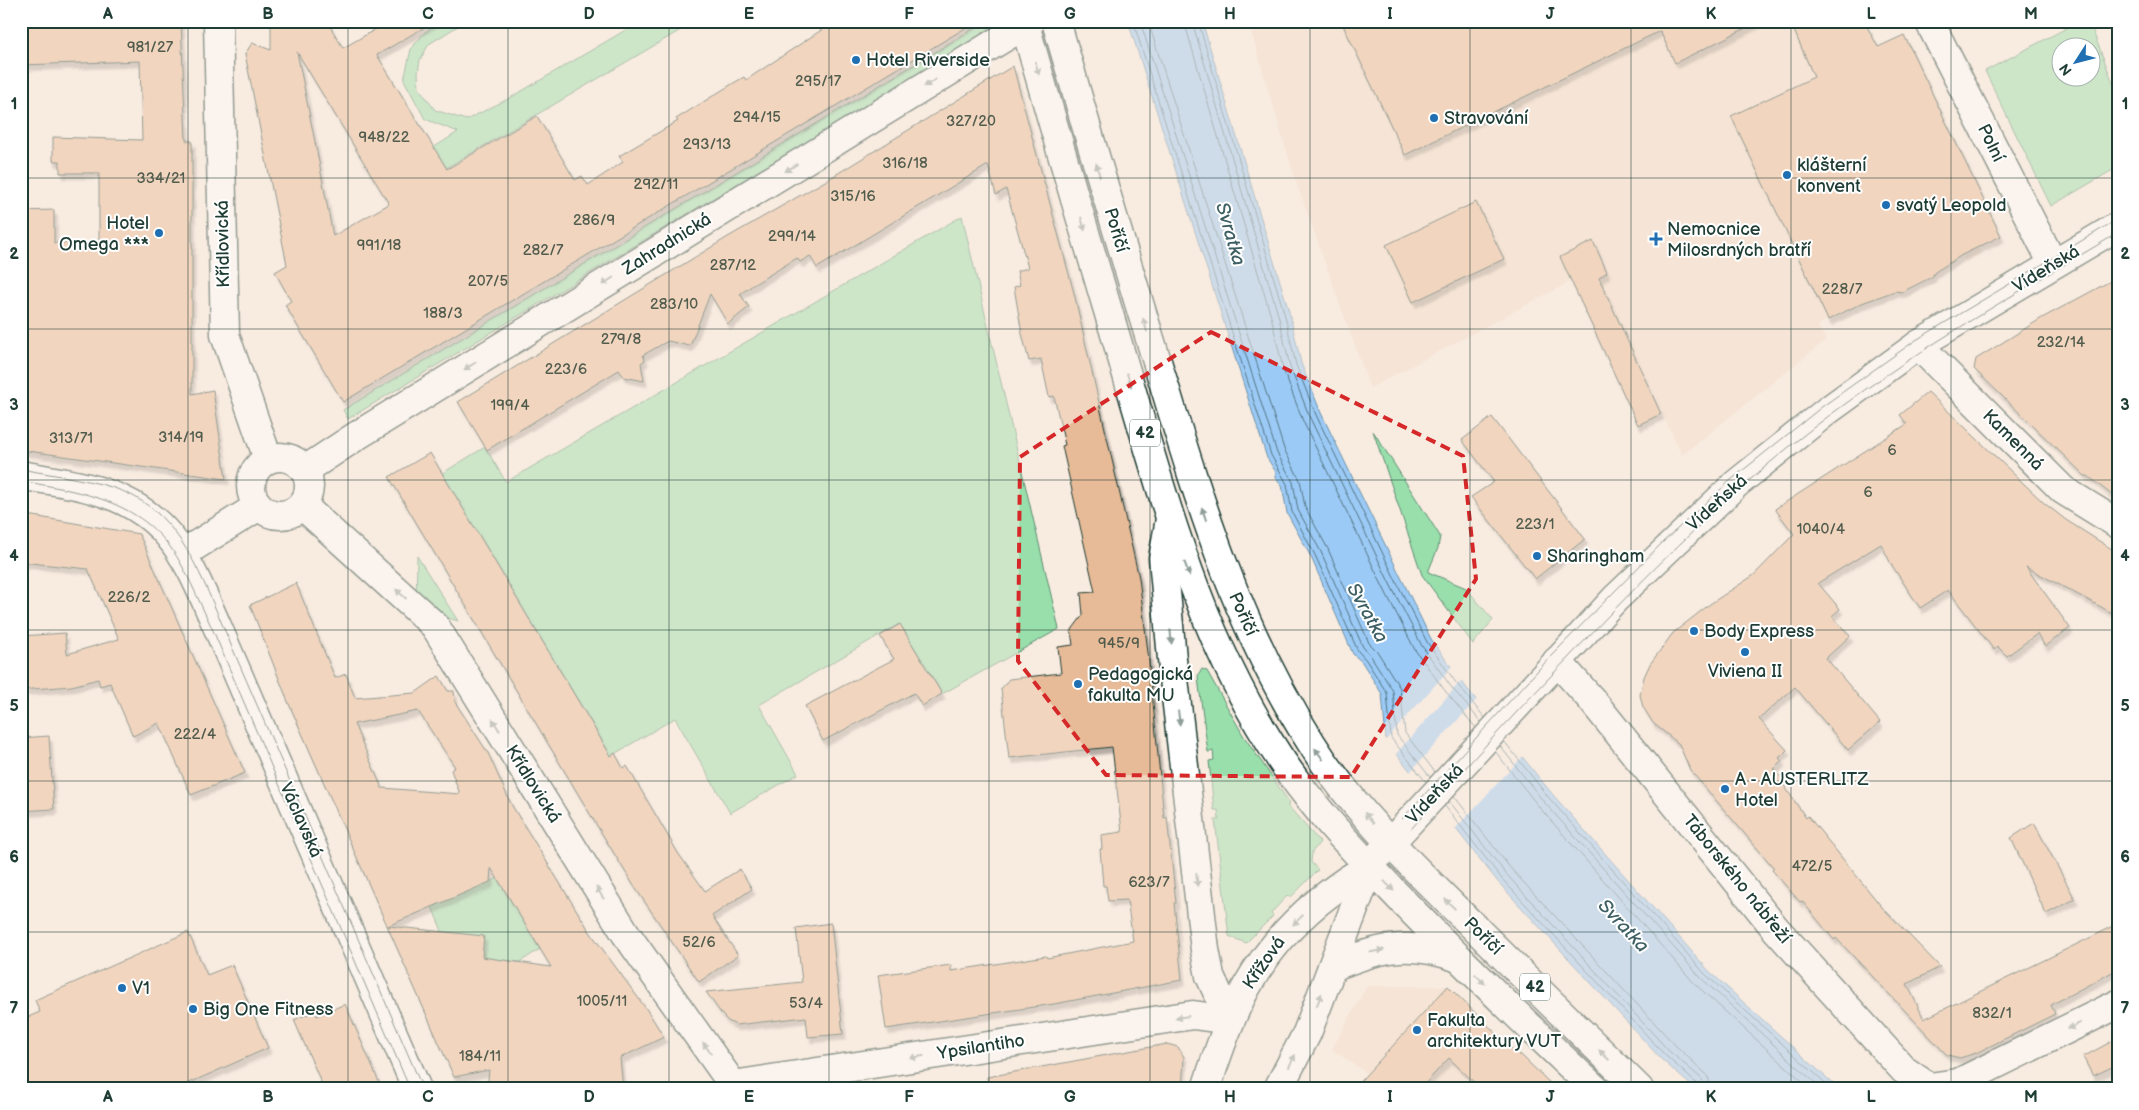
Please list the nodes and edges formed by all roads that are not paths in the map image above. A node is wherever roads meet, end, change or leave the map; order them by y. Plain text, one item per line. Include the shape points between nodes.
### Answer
1 (218, 21) edge
2 (1056, 21) edge
3 (1929, 21) edge
4 (1027, 22) edge
5 (2118, 226) edge
6 (2053, 264) junction
7 (1918, 345) junction
8 (268, 459) junction
9 (305, 470) junction
10 (21, 476) edge
11 (258, 506) junction
12 (303, 506) junction
13 (1170, 519) junction
14 (2118, 524) edge
15 (182, 554) junction
16 (1557, 661) junction
17 (1376, 858) junction
18 (1456, 957) junction
19 (1332, 967) junction
20 (2118, 1004) edge
21 (1230, 1020) junction
22 (732, 1087) edge
23 (417, 1089) edge
24 (1206, 1089) edge
25 (1278, 1089) edge
26 (1595, 1089) edge
27 (1639, 1089) edge

1 - 8 street, Křídlovická via 224,334
17 -> 2 street, Poříčí / 42 via 1348,794 1312,745 1270,672 1238,604 1196,490
3 - 6 street, Polní
4 -> 9 street, Zahradnická
4 -> 13 street, Poříčí / 42
5 - 6 street, Vídeňská
6 - 7 street, Vídeňská
7 - 14 street, Kamenná via 2063,490
7 - 16 street, Vídeňská via 1826,411 1736,484 1615,599
8 - 9 street via 284,457
8 - 11 street via 254,472 251,480 251,490
9 - 12 street via 310,488
10 - 15 street, Václavská via 91,488 132,503 169,534
11 - 12 street via 276,516 291,514
11 - 15 street
22 -> 12 street, Křídlovická via 626,934 435,626
13 -> 17 street, Poříčí / 42 via 1206,620 1287,769 1311,801
13 -> 21 street, Poříčí via 1164,558 1173,670 1205,950 1210,976
15 - 23 street, Václavská via 217,626
16 - 17 street, Vídeňská
20 -> 16 street, Táborského nábřeží via 1958,1083 1929,1087 1904,1070 1775,928 1591,698
17 -> 18 street, Poříčí / 42
17 - 19 street
17 -> 21 street, Křížová via 1284,933 1248,983
27 -> 17 street, Poříčí / 42
19 -> 18 street via 1365,954 1397,948 1429,949
18 -> 26 street, Poříčí / 42
25 -> 19 street via 1307,1033
21 -> 22 street, Ypsilantiho via 1193,1015
21 - 24 street, Křížová

